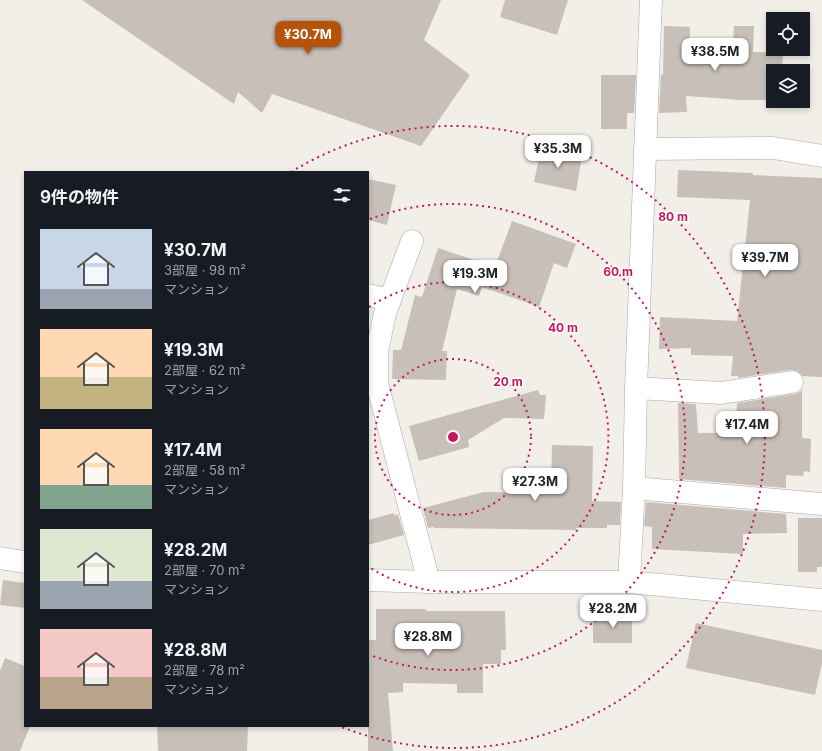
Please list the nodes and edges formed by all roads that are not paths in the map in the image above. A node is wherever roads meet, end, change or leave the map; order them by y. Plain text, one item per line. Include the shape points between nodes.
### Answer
1 (651, 0) edge
2 (645, 149) junction
3 (822, 156) edge
4 (412, 241) dead end
5 (369, 295) edge
6 (390, 300) junction
7 (792, 382) dead end
8 (636, 388) junction
9 (634, 488) junction
10 (822, 504) edge
11 (0, 558) edge
12 (24, 562) edge
13 (369, 580) edge
14 (429, 582) junction
15 (629, 582) junction
16 (822, 600) edge

1 - 2 street
2 - 3 street via 773,148
2 - 8 street
4 - 6 street
5 - 6 street
6 - 14 street via 377,352 377,383
7 - 8 street via 720,393
8 - 9 street
9 - 10 street
9 - 15 street
11 - 12 street
13 - 14 street
14 - 15 street
15 - 16 street

